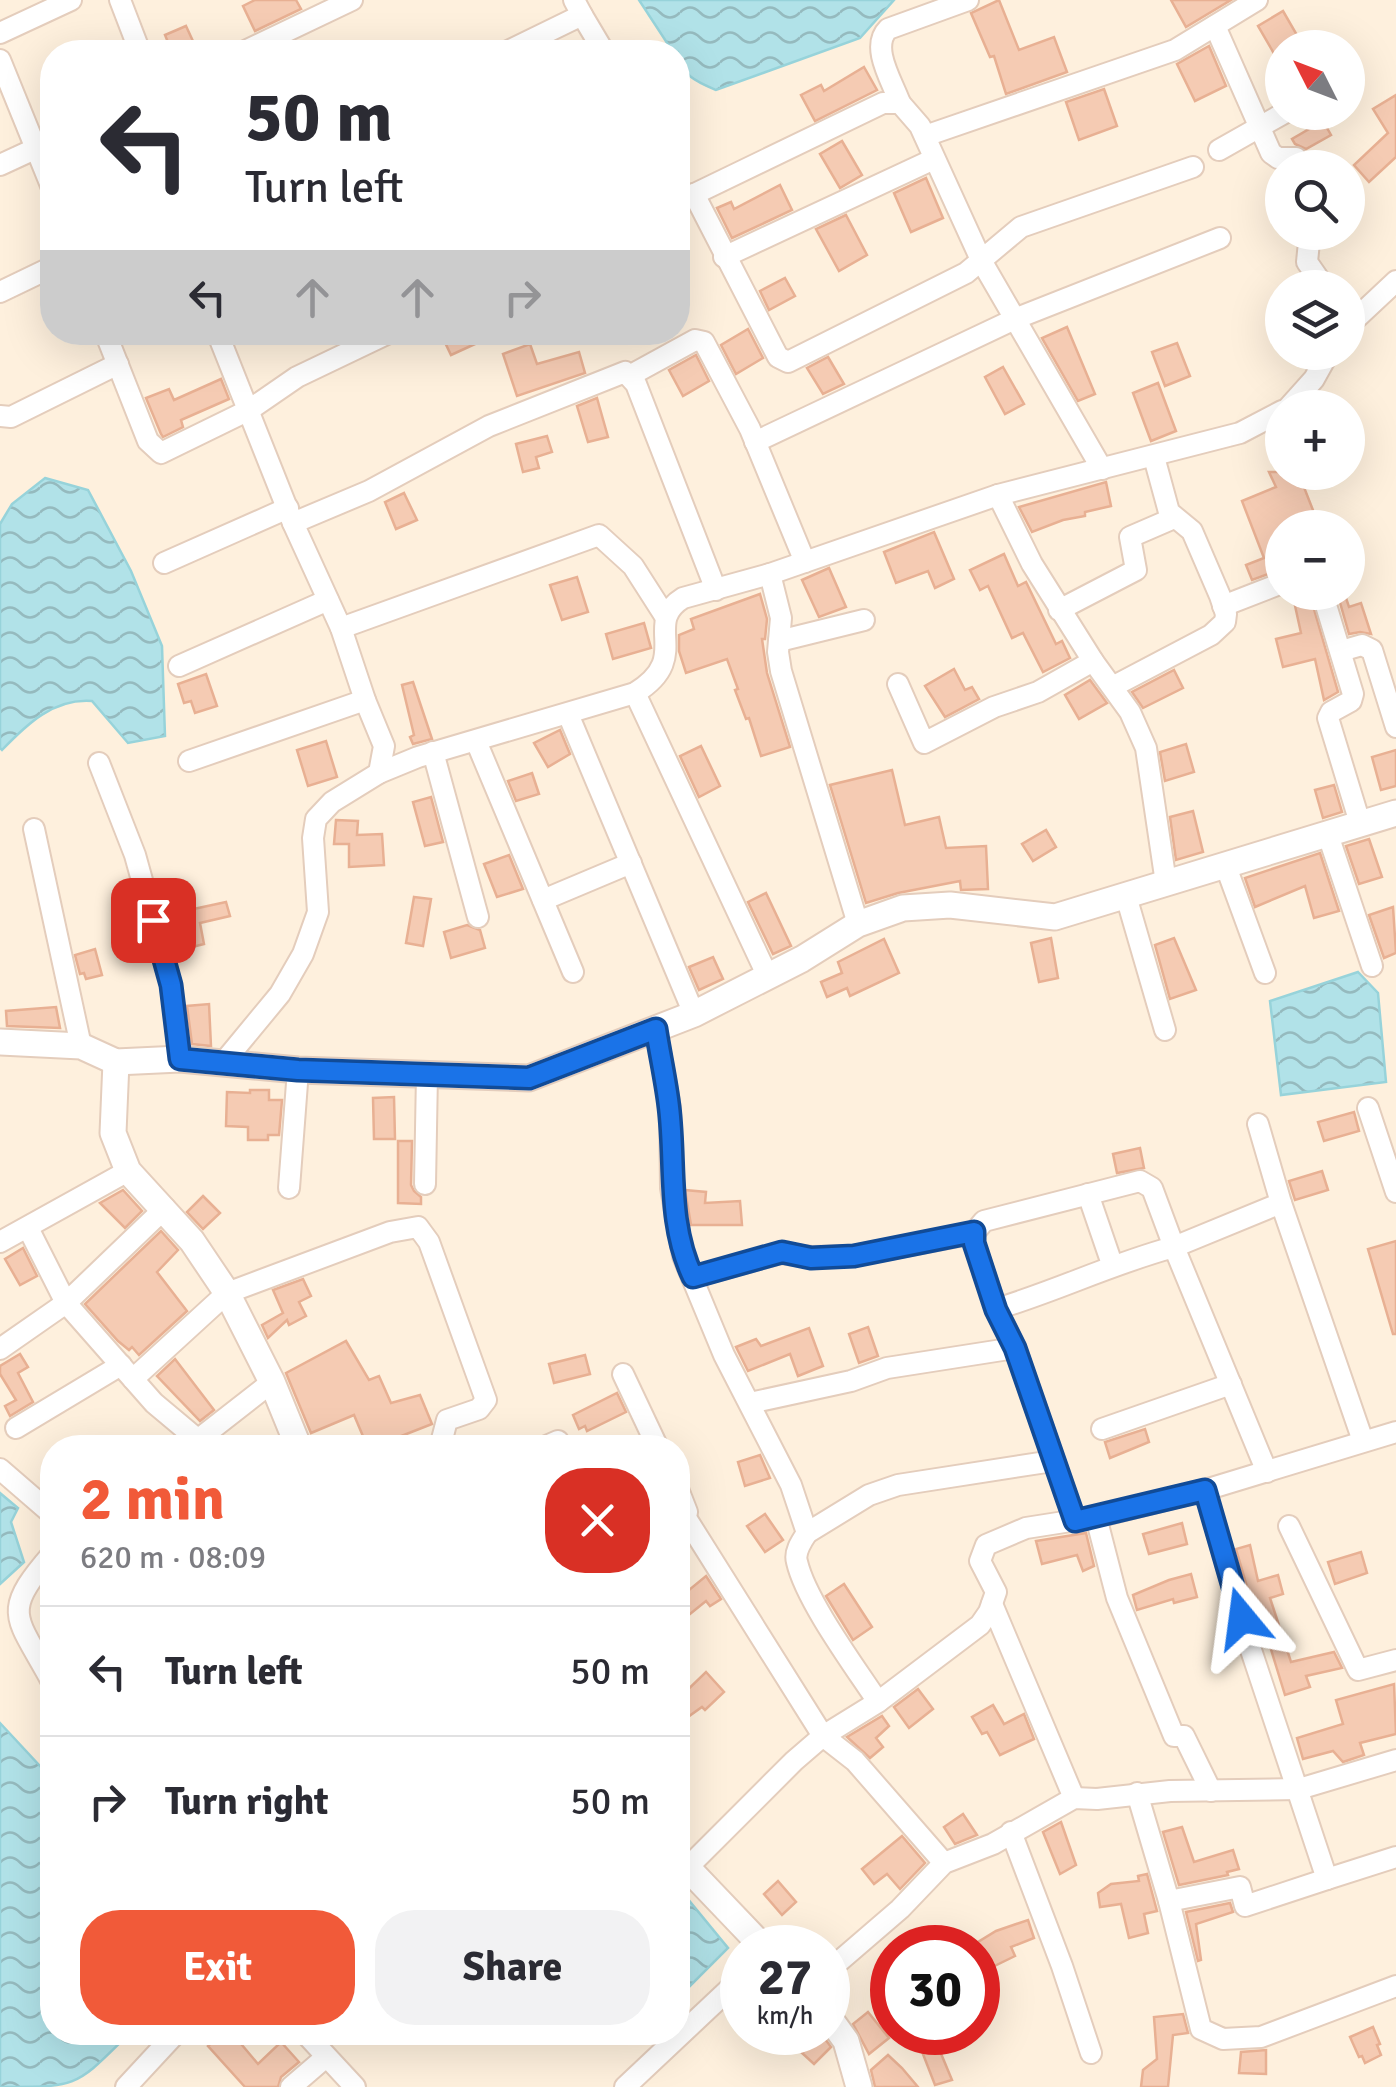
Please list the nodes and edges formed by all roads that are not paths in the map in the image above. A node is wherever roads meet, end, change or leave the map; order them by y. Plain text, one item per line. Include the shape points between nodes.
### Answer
1 (71, 0) edge
2 (120, 0) edge
3 (352, 0) edge
4 (968, 0) edge
5 (1256, 0) edge
6 (578, 7) edge
7 (1215, 26) junction
8 (0, 33) edge
9 (135, 40) edge
10 (268, 40) edge
11 (525, 40) edge
12 (597, 40) edge
13 (0, 60) edge
14 (900, 102) junction
15 (1265, 125) edge
16 (1260, 128) junction
17 (925, 136) junction
18 (40, 139) edge
19 (40, 146) edge
20 (1219, 150) dead end
21 (1271, 150) edge
22 (934, 159) junction
23 (0, 166) edge
24 (1194, 167) dead end
25 (690, 196) edge
26 (690, 204) edge
27 (1220, 238) dead end
28 (724, 257) junction
29 (982, 262) junction
30 (40, 273) edge
31 (1396, 281) edge
32 (0, 292) edge
33 (1365, 307) edge
34 (1017, 318) junction
35 (110, 345) edge
36 (222, 345) edge
37 (365, 345) edge
38 (118, 364) junction
39 (1319, 370) edge
40 (631, 375) junction
41 (1303, 390) edge
42 (249, 410) junction
43 (0, 416) edge
44 (1265, 420) edge
45 (755, 442) junction
46 (1154, 456) junction
47 (1102, 469) junction
48 (998, 495) junction
49 (290, 515) junction
50 (1174, 518) junction
51 (805, 562) junction
52 (164, 563) dead end
53 (770, 574) junction
54 (716, 590) junction
55 (1265, 590) edge
56 (328, 600) junction
57 (1223, 606) junction
58 (1060, 610) junction
59 (1328, 610) edge
60 (665, 616) junction
61 (864, 620) dead end
62 (341, 628) junction
63 (779, 641) junction
64 (1342, 651) junction
65 (1093, 661) junction
66 (179, 666) dead end
67 (898, 684) dead end
68 (1114, 686) junction
69 (635, 693) junction
70 (365, 700) junction
71 (568, 714) junction
72 (1396, 727) edge
73 (476, 740) junction
74 (433, 752) junction
75 (188, 760) dead end
76 (99, 763) dead end
77 (380, 773) junction
78 (1396, 814) edge
79 (1360, 824) junction
80 (34, 829) dead end
81 (1327, 832) junction
82 (630, 863) junction
83 (1224, 864) junction
84 (1166, 883) junction
85 (1126, 896) junction
86 (544, 900) junction
87 (478, 917) dead end
88 (858, 924) junction
89 (1372, 966) dead end
90 (573, 972) dead end
91 (1265, 973) dead end
92 (768, 977) junction
93 (694, 1014) junction
94 (656, 1029) junction
95 (1165, 1030) dead end
96 (0, 1042) edge
97 (81, 1046) junction
98 (180, 1059) junction
99 (116, 1062) junction
100 (224, 1063) junction
101 (298, 1070) junction
102 (426, 1074) junction
103 (1368, 1108) dead end
104 (1258, 1124) dead end
105 (128, 1171) junction
106 (425, 1184) dead end
107 (289, 1188) dead end
108 (1396, 1192) edge
109 (1088, 1194) junction
110 (1281, 1203) junction
111 (165, 1208) junction
112 (28, 1228) junction
113 (974, 1232) junction
114 (0, 1242) edge
115 (1174, 1247) junction
116 (1112, 1264) junction
117 (693, 1277) junction
118 (226, 1293) junction
119 (66, 1303) junction
120 (996, 1310) junction
121 (0, 1348) edge
122 (1015, 1348) junction
123 (127, 1372) junction
124 (623, 1374) dead end
125 (272, 1382) junction
126 (1231, 1384) junction
127 (750, 1403) junction
128 (16, 1428) dead end
129 (1102, 1429) dead end
130 (1396, 1432) edge
131 (185, 1435) edge
132 (203, 1435) edge
133 (294, 1435) edge
134 (443, 1435) edge
135 (652, 1435) edge
136 (1363, 1441) junction
137 (1053, 1460) junction
138 (0, 1469) edge
139 (1266, 1472) junction
140 (1205, 1490) junction
141 (40, 1504) edge
142 (1085, 1519) junction
143 (1289, 1526) dead end
144 (807, 1533) junction
145 (690, 1535) edge
146 (40, 1564) edge
147 (992, 1604) junction
148 (1396, 1660) edge
149 (40, 1661) edge
150 (878, 1702) junction
151 (824, 1736) junction
152 (1396, 1760) edge
153 (1299, 1789) junction
154 (1210, 1792) junction
155 (1137, 1793) junction
156 (1074, 1798) junction
157 (1010, 1832) junction
158 (690, 1856) edge
159 (1396, 1857) edge
160 (944, 1863) junction
161 (690, 1871) edge
162 (1327, 1879) junction
163 (1169, 1901) junction
164 (742, 1925) edge
165 (850, 1951) edge
166 (1396, 1986) edge
167 (720, 1998) edge
168 (690, 2025) edge
169 (165, 2045) edge
170 (315, 2045) edge
171 (669, 2045) edge
172 (1091, 2053) dead end
173 (850, 2055) edge
174 (326, 2057) junction
175 (126, 2087) edge
176 (291, 2087) edge
177 (354, 2087) edge
178 (624, 2087) edge
179 (859, 2087) edge

1 - 8 street
2 - 9 street
3 - 10 street
4 - 14 street via 882,35 880,48
5 - 7 street
6 - 11 street
6 - 12 street
7 - 16 street
7 - 17 street via 1178,48
13 - 18 street
14 - 17 street
14 - 25 street via 883,102
15 - 16 street
16 - 20 street
16 - 21 street
17 - 22 street
19 - 23 street
22 - 28 street
22 - 29 street
24 - 29 street via 1022,227
26 - 28 street
27 - 34 street
28 - 29 street via 781,362
29 - 34 street
30 - 32 street
31 - 33 street
34 - 45 street
34 - 47 street
35 - 38 street
36 - 42 street
37 - 42 street via 297,377
38 - 42 street via 148,441 161,453
38 - 43 street
39 - 41 street
40 - 45 street via 700,340
40 - 49 street via 489,426 369,491
40 - 54 street
42 - 49 street
44 - 46 street
45 - 51 street
46 - 47 street
46 - 50 street
47 - 48 street
48 - 51 street
48 - 58 street
49 - 52 street
49 - 56 street
50 - 57 street via 1192,531
50 - 58 street via 1130,538 1136,570
51 - 53 street
53 - 54 street
53 - 63 street via 781,618
54 - 60 street via 683,598
55 - 57 street
56 - 62 street
56 - 66 street
57 - 68 street via 1220,629
58 - 65 street
59 - 64 street
60 - 62 street via 633,566 600,534
60 - 69 street via 662,671
61 - 63 street
62 - 70 street
63 - 88 street via 782,671
64 - 72 street via 1366,644 1372,650
64 - 79 street via 1352,698 1328,718
65 - 67 street via 924,744
65 - 68 street
68 - 84 street via 1146,748
69 - 71 street
69 - 92 street
70 - 75 street
70 - 77 street via 384,746
71 - 73 street
71 - 82 street
73 - 74 street
73 - 86 street
74 - 77 street
74 - 87 street
76 - 98 street via 135,856 171,985
77 - 100 street via 316,819 318,912 304,954
78 - 79 street
79 - 81 street
80 - 97 street
81 - 83 street
81 - 89 street
82 - 86 street
82 - 93 street
83 - 84 street
83 - 91 street
84 - 85 street
85 - 88 street via 1055,917 950,905 903,908
85 - 95 street
86 - 90 street
88 - 92 street
92 - 93 street
93 - 94 street
94 - 102 street via 529,1078
94 - 117 street via 670,1108 671,1188
96 - 97 street
97 - 99 street
98 - 99 street
98 - 100 street
99 - 105 street via 113,1133
100 - 101 street
101 - 102 street
101 - 107 street
102 - 106 street
103 - 108 street
104 - 110 street
105 - 111 street
105 - 112 street
109 - 113 street via 984,1220
109 - 115 street via 1147,1183
109 - 116 street
110 - 115 street
110 - 136 street
111 - 118 street
111 - 119 street
112 - 114 street
112 - 119 street
113 - 117 street via 854,1256 782,1252
113 - 120 street
115 - 116 street
115 - 126 street
116 - 120 street
117 - 127 street
118 - 123 street
118 - 125 street
118 - 134 street via 390,1232 424,1230 486,1400 447,1420
119 - 121 street
119 - 123 street
120 - 122 street
122 - 127 street via 887,1368
122 - 137 street
123 - 128 street
123 - 131 street
124 - 135 street
125 - 132 street
125 - 133 street
126 - 129 street
126 - 139 street
127 - 144 street
130 - 136 street
136 - 139 street
137 - 142 street
137 - 144 street via 898,1485 868,1495
138 - 141 street
139 - 140 street
140 - 142 street
140 - 153 street
142 - 147 street via 1026,1528 986,1545 980,1561 996,1592
142 - 154 street via 1174,1736 1184,1736
143 - 148 street via 1358,1670
144 - 150 street via 796,1560 818,1609
145 - 151 street
146 - 149 street via 12,1594 10,1610
147 - 150 street via 980,1625
147 - 156 street
150 - 151 street
151 - 158 street
151 - 160 street via 855,1761
152 - 153 street
153 - 154 street
153 - 162 street
154 - 155 street
155 - 156 street
155 - 163 street
156 - 157 street
157 - 160 street
157 - 172 street
159 - 162 street
160 - 165 street
161 - 164 street
162 - 163 street via 1244,1906 1240,1887
163 - 166 street via 1201,2029 1223,2039 1261,2037
167 - 168 street
169 - 175 street
170 - 174 street
171 - 178 street
173 - 179 street
174 - 176 street
174 - 177 street

